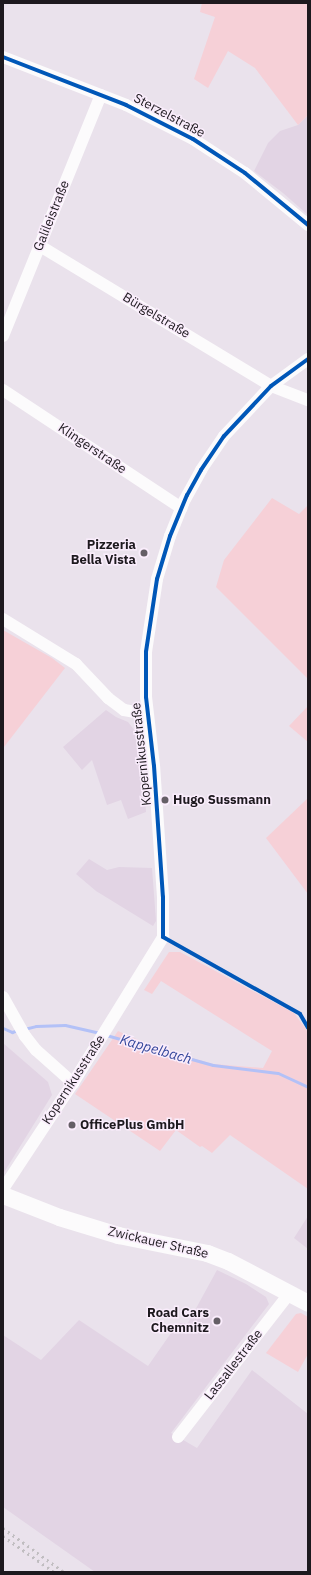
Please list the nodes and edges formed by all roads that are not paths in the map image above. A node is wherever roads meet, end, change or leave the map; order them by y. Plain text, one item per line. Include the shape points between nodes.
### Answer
1 (3, 57) edge
2 (102, 95) junction
3 (308, 225) edge
4 (40, 246) junction
5 (3, 336) edge
6 (308, 359) edge
7 (271, 386) junction
8 (3, 390) edge
9 (308, 400) edge
10 (181, 508) junction
11 (3, 619) edge
12 (148, 714) junction
13 (3, 997) edge
14 (73, 1083) junction
15 (3, 1189) edge
16 (3, 1195) edge
17 (289, 1294) junction
18 (308, 1303) edge
19 (178, 1437) dead end

1 - 2 street, Sterzelstraße
2 - 3 street, Sterzelstraße via 156,119 215,152 257,182
2 - 4 street, Galileistraße
4 - 5 street, Galileistraße
4 - 7 street, Bürgelstraße
6 - 7 street, Kopernikusstraße
7 - 9 street, Bürgelstraße
7 - 10 street, Kopernikusstraße via 214,449
8 - 10 street, Klingerstraße
10 - 12 street, Kopernikusstraße via 161,563 150,618 146,652
11 - 12 street via 76,664 108,698 124,710
12 - 14 street, Kopernikusstraße via 163,897 163,937
13 - 14 street via 36,1050
14 - 15 street, Kopernikusstraße
16 - 17 main road, Zwickauer Straße via 59,1217 110,1232 228,1261
17 - 18 main road, Zwickauer Straße
17 - 19 street, Lassallestraße

